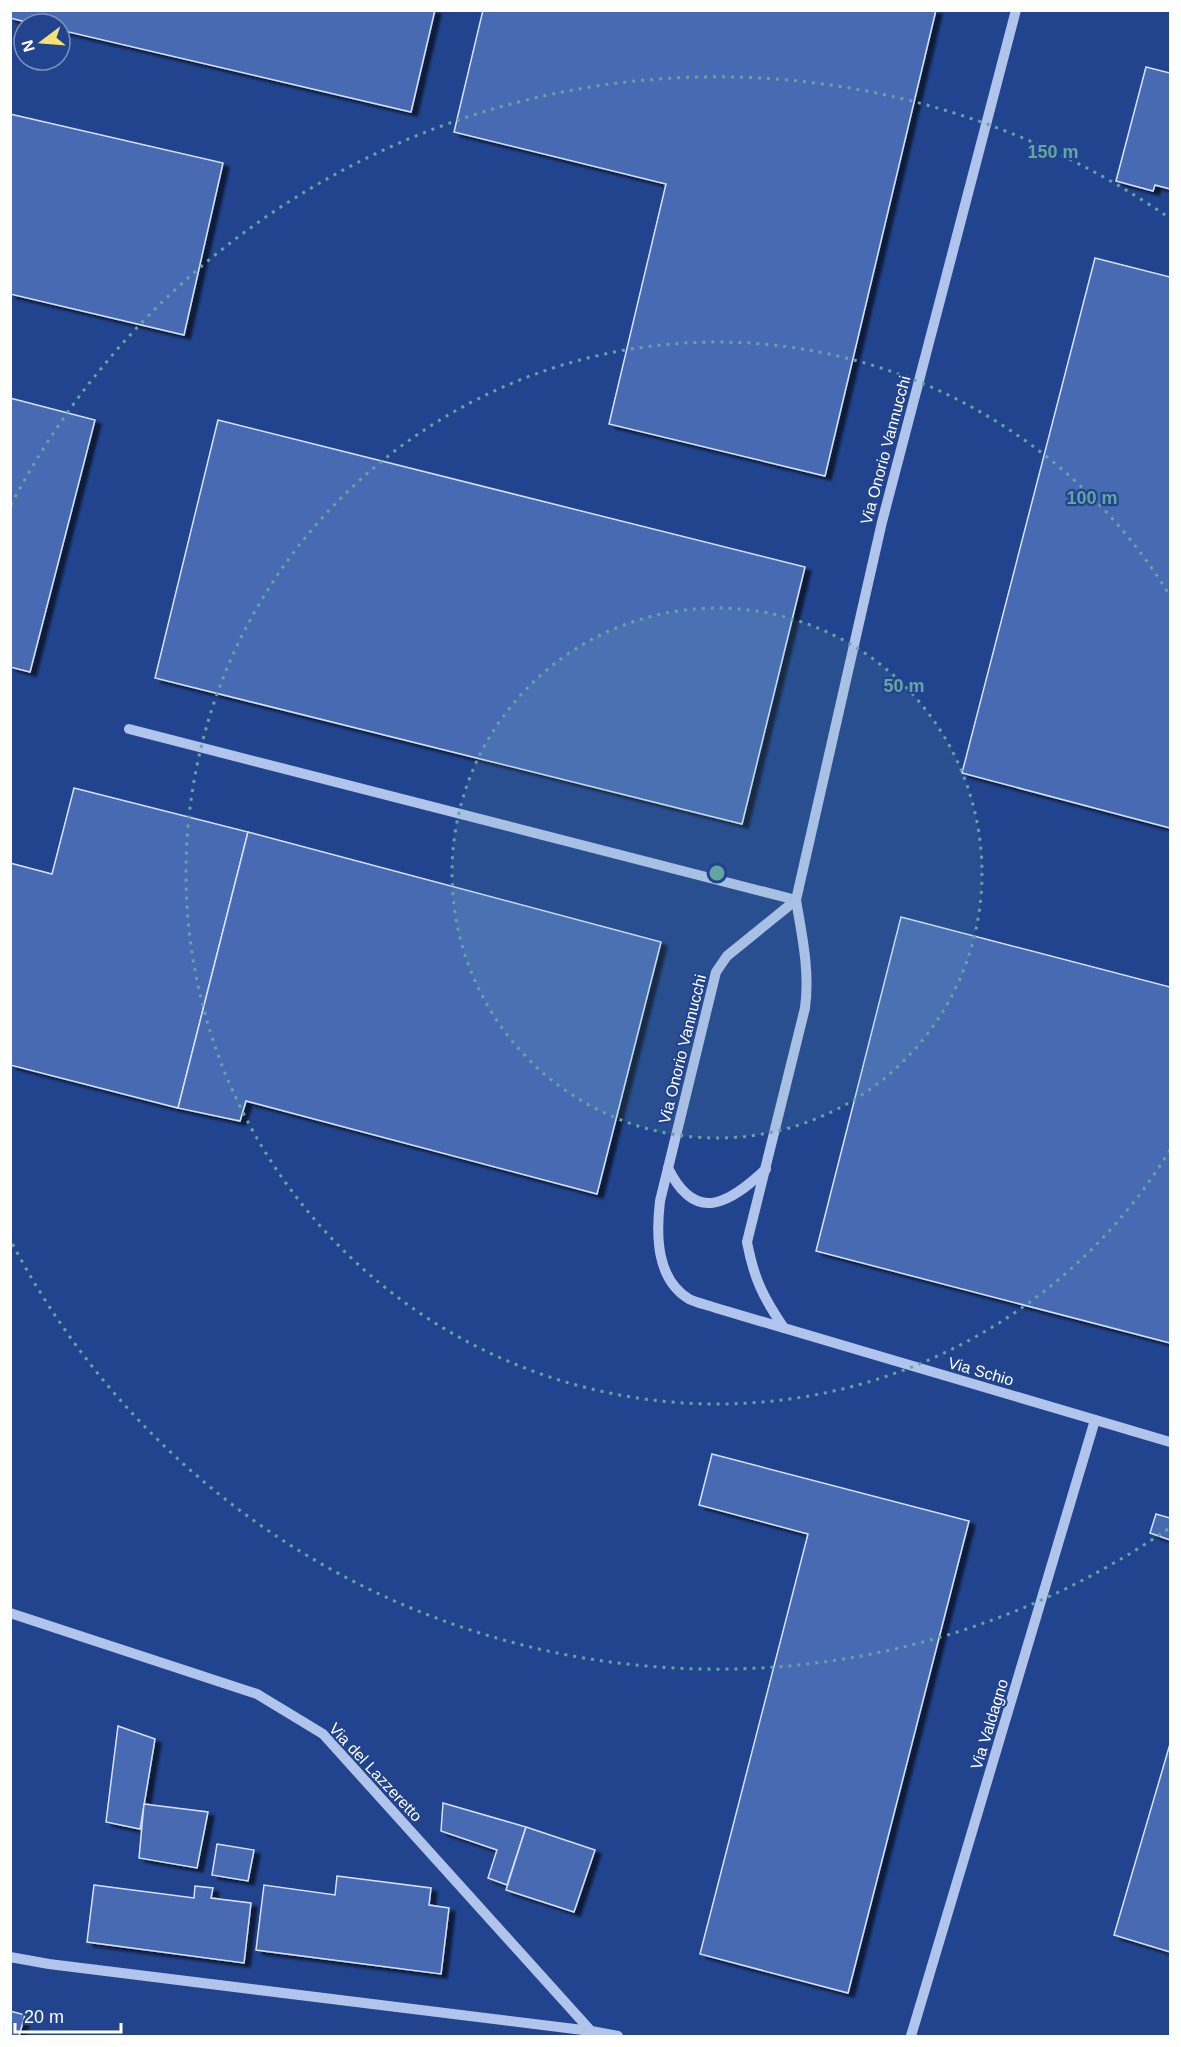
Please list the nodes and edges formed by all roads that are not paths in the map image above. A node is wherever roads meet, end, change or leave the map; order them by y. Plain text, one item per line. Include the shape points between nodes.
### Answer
1 (1016, 10) edge
2 (129, 729) dead end
3 (796, 900) junction
4 (668, 1168) junction
5 (766, 1169) junction
6 (784, 1328) junction
7 (1095, 1420) junction
8 (1170, 1442) edge
9 (10, 1613) edge
10 (10, 1957) edge
11 (591, 2031) junction
12 (618, 2037) edge
13 (911, 2037) edge

1 - 3 street, Via Onorio Vannucchi via 882,522
2 - 3 street
3 - 4 street, Via Onorio Vannucchi via 728,956 716,972
3 - 5 street, Via Onorio Vannucchi via 807,963 805,1008
4 - 5 street via 675,1183 690,1198 712,1203 728,1198
4 - 6 street, Via Onorio Vannucchi via 657,1225 665,1269 675,1287 690,1299
5 - 6 street, Via Onorio Vannucchi via 747,1242 752,1270 764,1298
6 - 7 street, Via Schio
7 - 8 street, Via Schio
7 - 13 street, Via Valdagno
9 - 11 street, Via del Lazzeretto via 257,1694 323,1734
10 - 11 street
11 - 12 street

